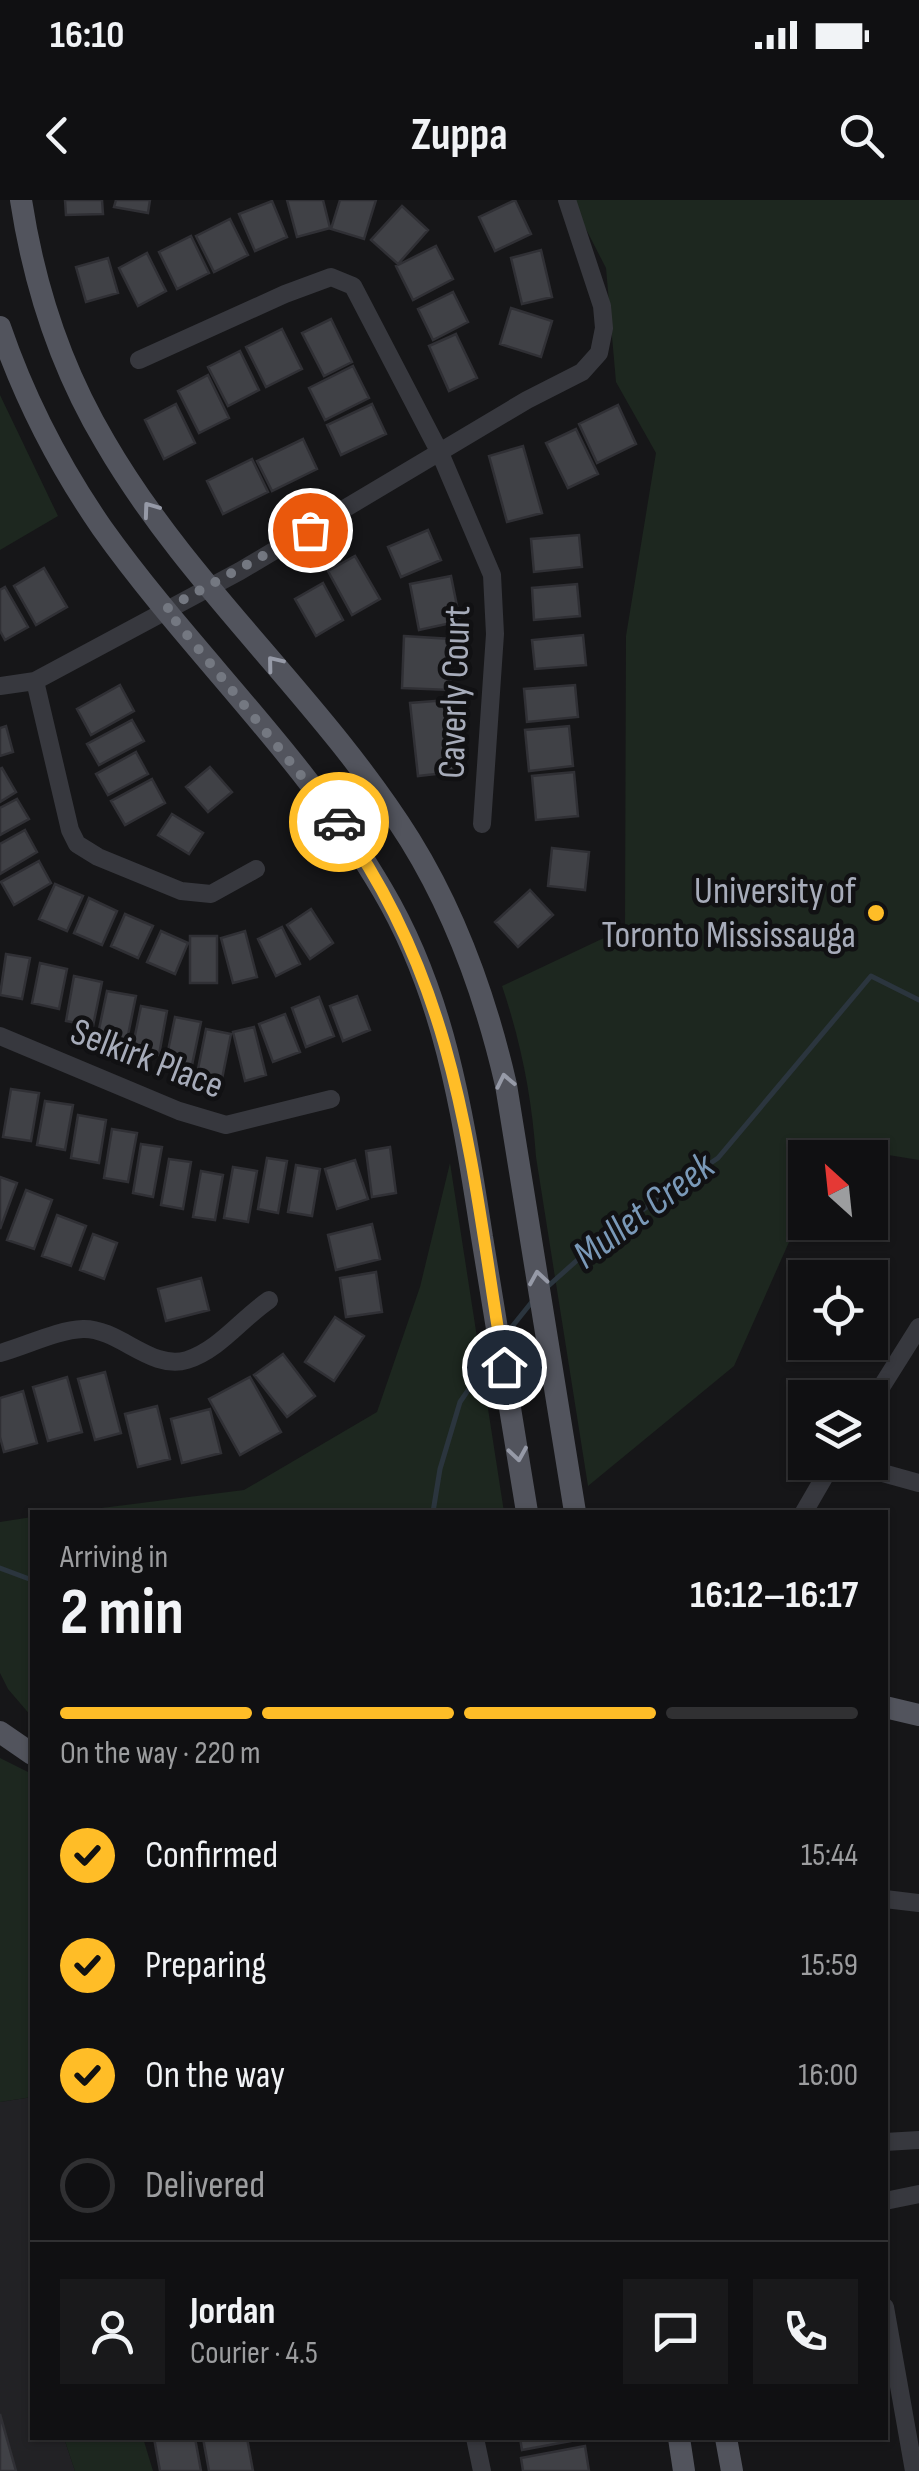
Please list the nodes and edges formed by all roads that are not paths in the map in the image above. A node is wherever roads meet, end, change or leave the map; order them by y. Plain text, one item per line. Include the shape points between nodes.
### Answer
1 (21, 200) edge
2 (567, 200) edge
3 (0, 327) edge
4 (139, 360) dead end
5 (440, 453) junction
6 (211, 586) junction
7 (166, 609) junction
8 (34, 681) junction
9 (0, 686) edge
10 (482, 824) dead end
11 (256, 869) dead end
12 (0, 1036) edge
13 (332, 1099) dead end
14 (268, 1300) dead end
15 (919, 1327) edge
16 (0, 1353) edge
17 (885, 1380) edge
18 (888, 1474) edge
19 (823, 1480) edge
20 (919, 1483) edge
21 (527, 1510) edge
22 (575, 1510) edge
23 (805, 1510) edge
24 (888, 1708) edge
25 (919, 1716) edge
26 (0, 1732) edge
27 (30, 1753) edge
28 (888, 1898) edge
29 (919, 1903) edge
30 (919, 2140) edge
31 (888, 2142) edge
32 (919, 2194) edge
33 (888, 2200) edge
34 (888, 2324) edge
35 (476, 2440) edge
36 (678, 2440) edge
37 (726, 2440) edge
38 (482, 2471) edge
39 (684, 2471) edge
40 (732, 2471) edge
41 (914, 2471) edge

6 -> 1 main road via 91,418 43,301
2 - 5 street via 602,306 598,352 582,372
3 - 7 main road via 75,484
4 - 5 street, Caverly Court via 332,277 353,286
5 - 6 street
5 - 10 street, Caverly Court via 492,575 495,634
6 - 7 street
22 -> 6 main road via 506,1086 466,948 434,881 365,775
7 - 8 street
7 -> 21 main road via 323,800 397,915 424,977 448,1049
8 - 9 street
8 - 11 street via 77,844 181,891 211,894
12 - 13 street, Selkirk Place via 226,1125
14 - 16 street via 206,1354 181,1362 84,1329
15 - 17 street
18 - 20 street
19 - 23 street
24 - 25 main road
26 - 27 main road
28 - 29 street
30 - 31 street
32 - 33 street
34 - 41 street
35 - 38 street
36 - 39 main road
37 - 40 main road

